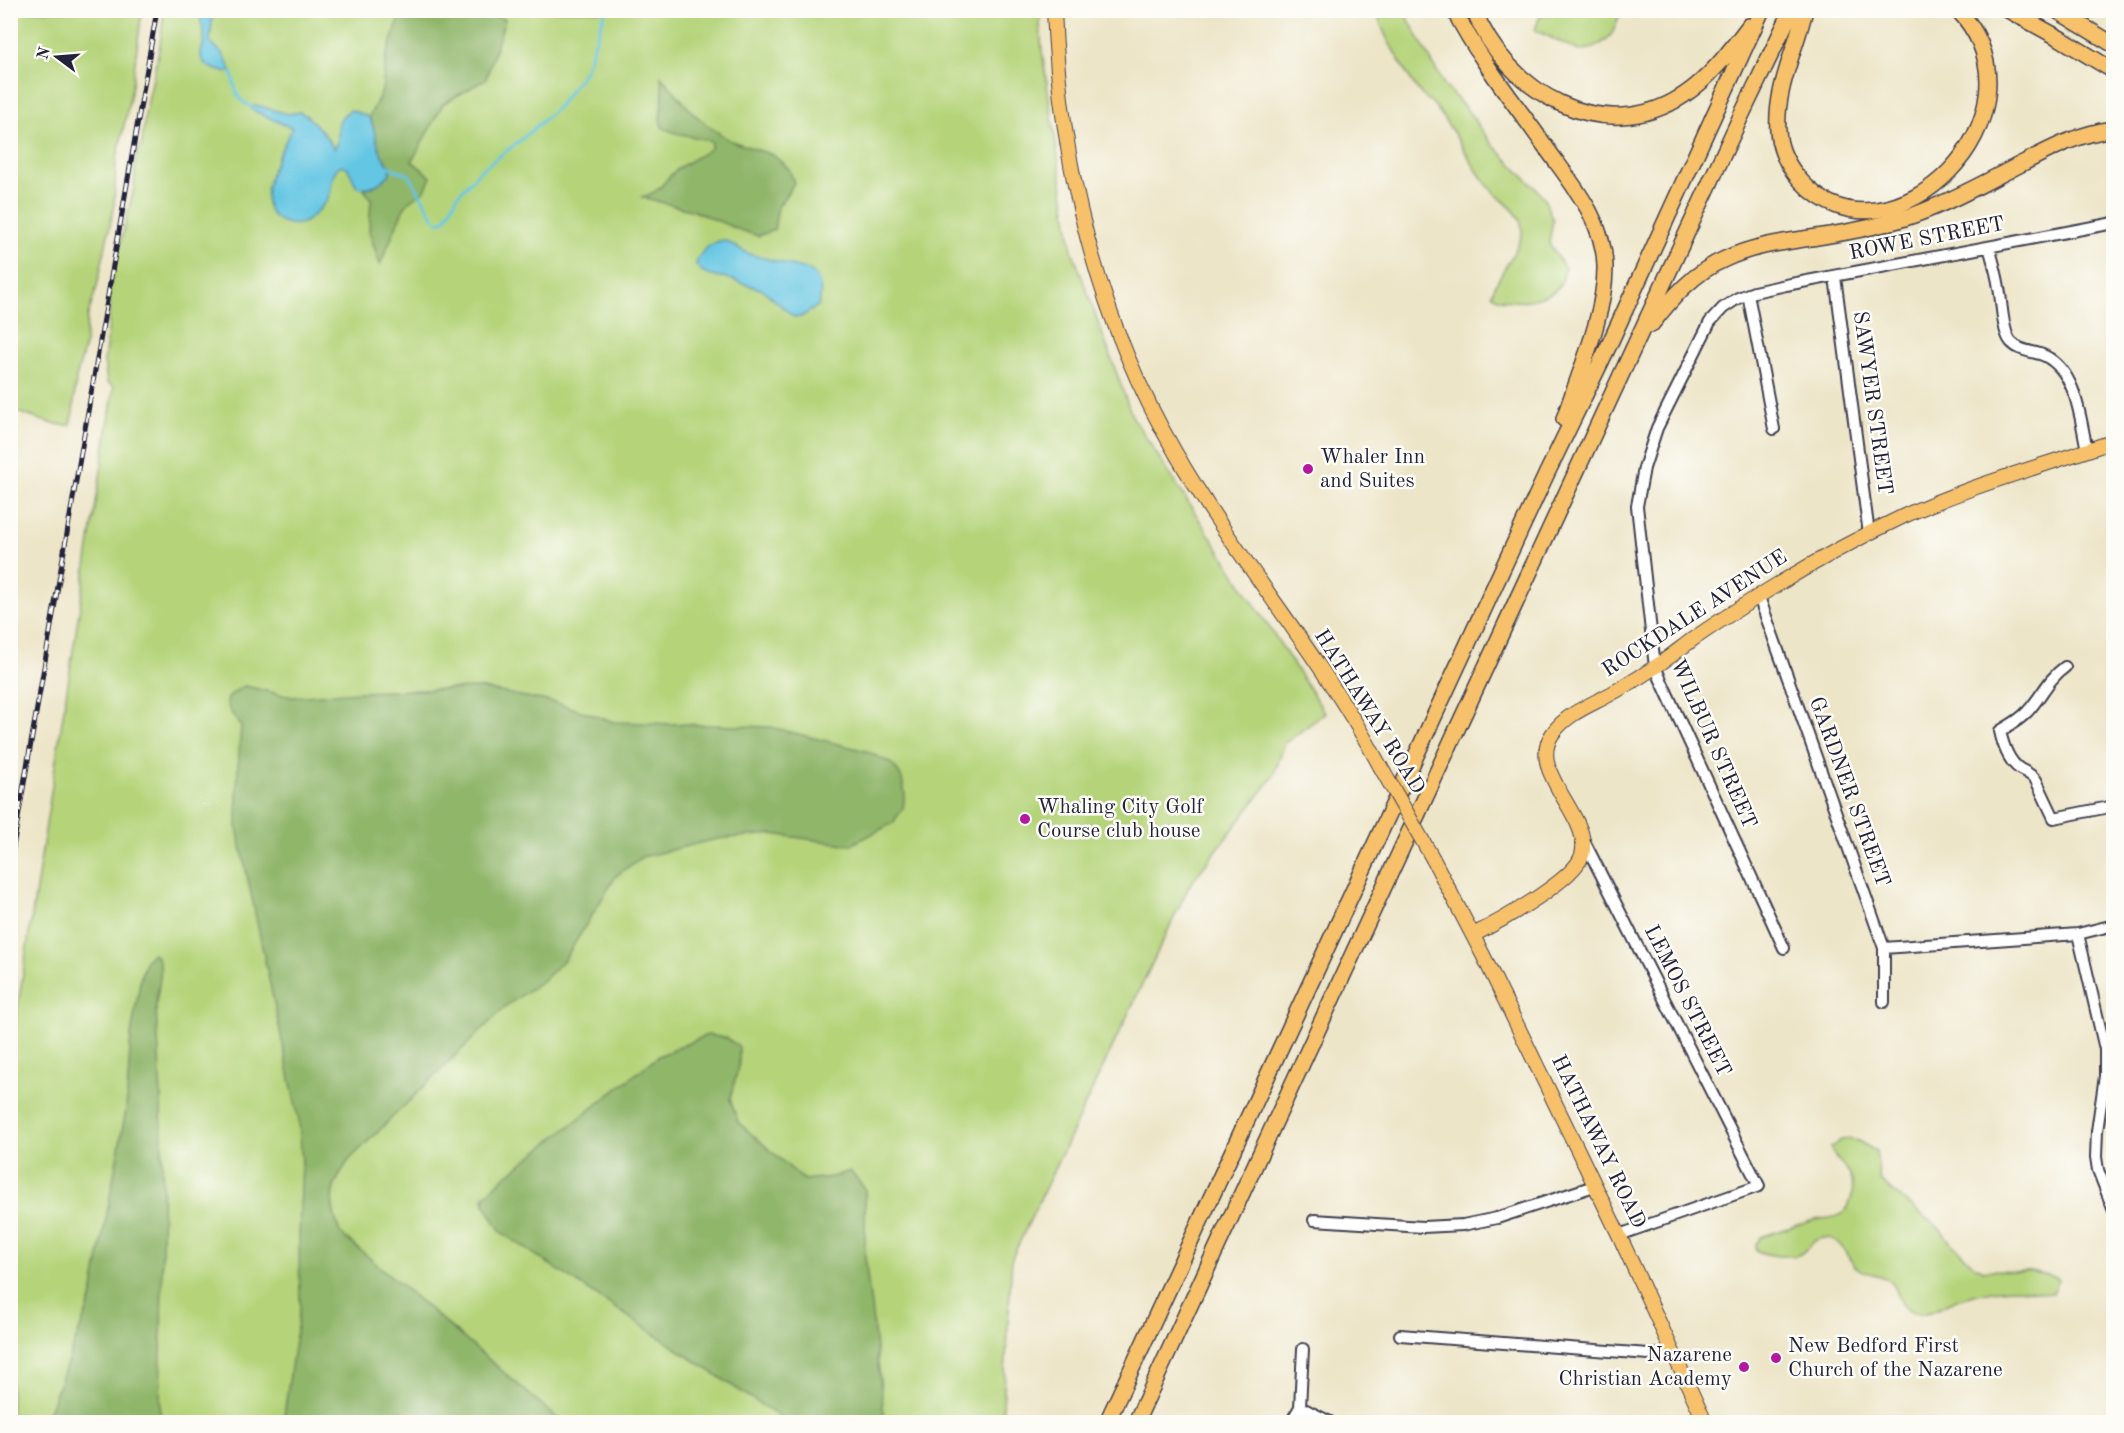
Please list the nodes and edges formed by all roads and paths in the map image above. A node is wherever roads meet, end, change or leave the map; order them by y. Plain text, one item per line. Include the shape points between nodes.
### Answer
1 (1054, 10) edge
2 (1454, 10) edge
3 (1474, 10) edge
4 (1760, 10) edge
5 (1792, 10) edge
6 (1805, 10) edge
7 (1958, 10) edge
8 (2008, 10) edge
9 (2056, 10) edge
10 (2114, 45) edge
11 (2114, 71) edge
12 (2114, 129) edge
13 (2114, 223) edge
14 (1989, 247) junction
15 (1835, 277) junction
16 (1748, 294) junction
17 (1635, 346) junction
18 (1774, 429) dead end
19 (2114, 441) edge
20 (2087, 450) junction
21 (1546, 476) junction
22 (1869, 534) junction
23 (1759, 597) junction
24 (1655, 667) junction
25 (2065, 667) dead end
26 (2114, 806) edge
27 (1580, 834) junction
28 (2114, 925) edge
29 (2078, 934) junction
30 (1473, 935) junction
31 (1784, 948) dead end
32 (1884, 948) junction
33 (1884, 1002) dead end
34 (2109, 1040) edge
35 (1594, 1186) junction
36 (2114, 1211) edge
37 (1314, 1220) dead end
38 (1619, 1235) junction
39 (1401, 1335) dead end
40 (1304, 1349) dead end
41 (1675, 1356) junction
42 (1300, 1407) junction
43 (1107, 1422) edge
44 (1136, 1422) edge
45 (1291, 1422) edge
46 (1330, 1422) edge
47 (1705, 1422) edge

1 - 30 main road, HATHAWAY ROAD, bridge via 1059,87 1072,175 1098,274 1136,374 1185,468 1361,730
2 - 21 highway via 1481,58 1583,201 1602,242 1605,265 1601,302
3 - 4 highway via 1496,52 1529,85 1580,112 1617,117 1647,112 1683,96 1719,63
4 - 21 highway
5 - 17 highway
6 - 7 highway via 1779,103 1780,143 1786,159 1808,188 1834,205 1864,211 1909,200 1937,182 1963,156 1980,126 1988,95 1986,63 1974,31
8 - 11 highway
9 - 10 highway
12 - 17 highway via 2060,143 1951,199 1898,220 1758,247 1726,258 1681,290
13 - 14 street, ROWE STREET
14 - 15 street, ROWE STREET
14 - 20 street via 2010,342 2045,356 2060,367 2074,394
15 - 16 street, ROWE STREET
15 - 22 street, SAWYER STREET
16 - 18 street
16 - 24 street, WILBUR STREET via 1723,308 1710,322 1661,419 1644,468 1637,506
17 - 44 highway
19 - 20 main road, ROCKDALE AVENUE
20 - 22 main road, ROCKDALE AVENUE via 1940,501
21 - 43 highway
22 - 23 main road, ROCKDALE AVENUE
23 - 24 main road, ROCKDALE AVENUE
23 - 32 street, GARDNER STREET
24 - 27 main road, ROCKDALE AVENUE via 1577,711 1548,740 1547,765
24 - 31 street, WILBUR STREET
25 - 26 street via 2052,676 2023,715 2000,731 2003,744 2013,762 2036,780 2054,818
27 - 30 main road via 1582,856 1570,872 1551,888
27 - 38 street, LEMOS STREET via 1758,1186
28 - 29 street
29 - 32 street
29 - 34 street via 2093,1002
30 - 35 main road, HATHAWAY ROAD
32 - 33 street, GARDNER STREET
34 - 36 street via 2096,1157
35 - 37 street via 1497,1218 1462,1225 1423,1227
35 - 38 main road, HATHAWAY ROAD
38 - 41 main road, HATHAWAY ROAD
39 - 41 street
40 - 42 street
41 - 47 main road, HATHAWAY ROAD
42 - 45 street
42 - 46 street

